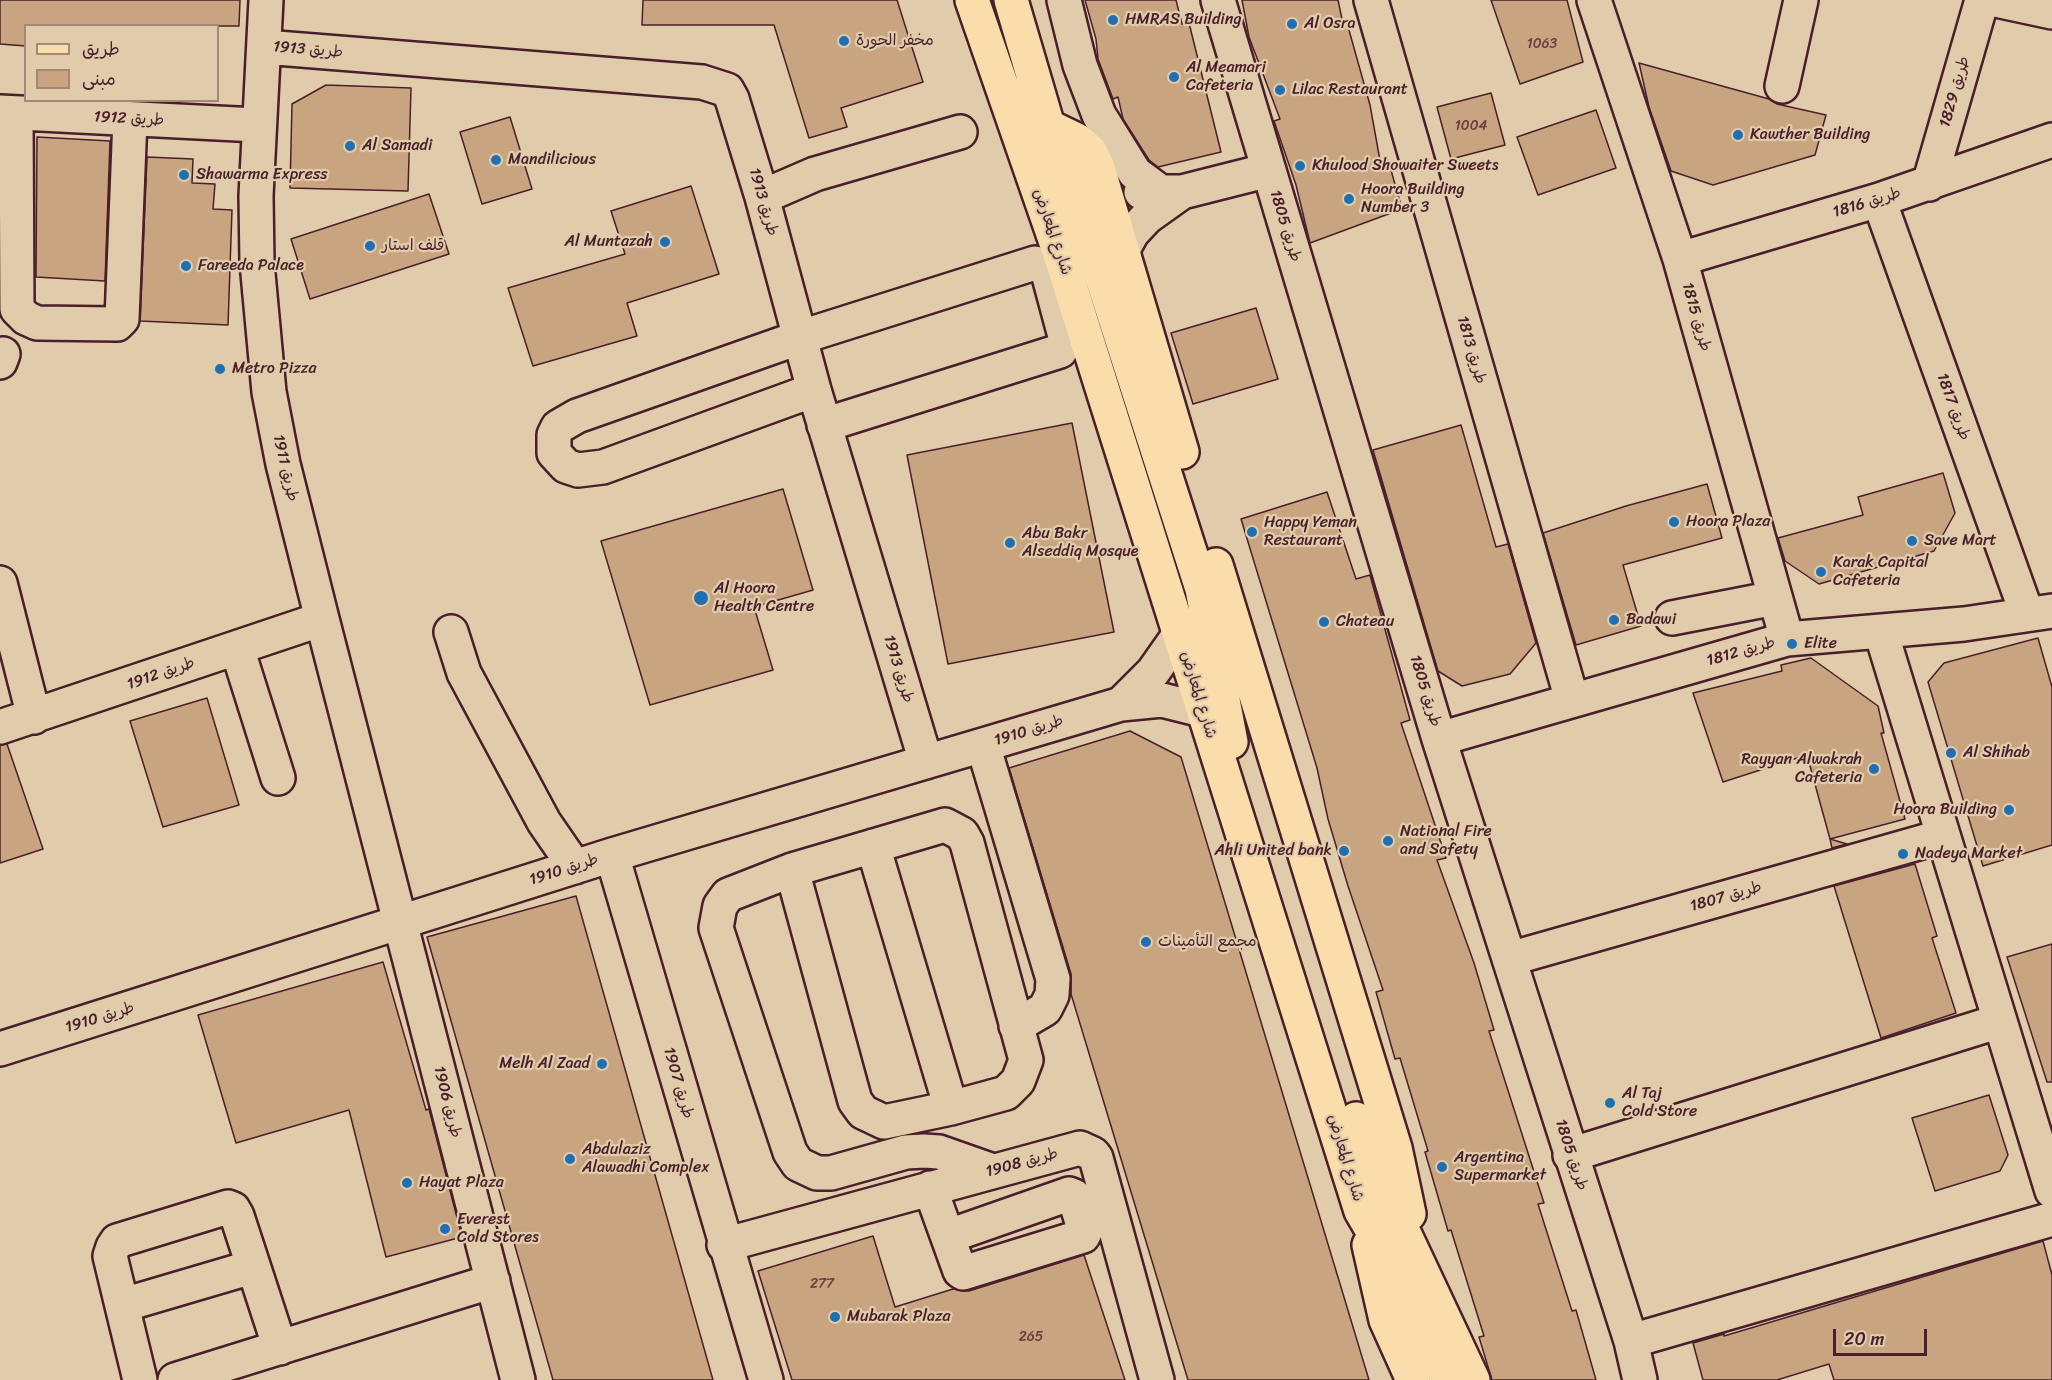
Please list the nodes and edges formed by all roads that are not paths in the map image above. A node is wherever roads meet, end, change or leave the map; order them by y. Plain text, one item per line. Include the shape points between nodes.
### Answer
1 (266, 0) edge
2 (972, 0) edge
3 (1011, 0) edge
4 (1064, 0) edge
5 (1218, 0) edge
6 (1371, 0) edge
7 (1594, 0) edge
8 (1802, 0) edge
9 (1982, 0) edge
10 (1996, 0) edge
11 (2052, 12) edge
12 (264, 47) junction
13 (1782, 86) dead end
14 (8, 112) edge
15 (130, 119) junction
16 (257, 125) junction
17 (1048, 126) junction
18 (960, 132) dead end
19 (2052, 140) edge
20 (1269, 170) junction
21 (1929, 184) junction
22 (1102, 187) junction
23 (1172, 192) junction
24 (762, 197) junction
25 (1880, 200) junction
26 (1121, 253) junction
27 (1680, 259) junction
28 (801, 337) junction
29 (814, 390) junction
30 (825, 425) junction
31 (0, 583) edge
32 (1775, 598) junction
33 (2039, 613) edge
34 (1672, 618) dead end
35 (322, 619) junction
36 (451, 632) dead end
37 (1881, 632) junction
38 (1179, 635) junction
39 (1787, 639) junction
40 (237, 648) junction
41 (1572, 700) junction
42 (1121, 704) junction
43 (1202, 710) junction
44 (34, 717) junction
45 (0, 727) edge
46 (1439, 739) junction
47 (983, 745) junction
48 (926, 762) junction
49 (278, 778) dead end
50 (1943, 836) junction
51 (873, 846) junction
52 (612, 855) junction
53 (574, 867) junction
54 (792, 870) junction
55 (402, 923) junction
56 (1509, 959) junction
57 (2000, 1021) junction
58 (1016, 1026) junction
59 (3, 1038) edge
60 (951, 1108) junction
61 (1570, 1155) junction
62 (993, 1171) junction
63 (930, 1188) junction
64 (2052, 1191) edge
65 (1361, 1211) junction
66 (2052, 1219) edge
67 (948, 1236) dead end
68 (724, 1245) junction
69 (252, 1267) junction
70 (1422, 1274) junction
71 (493, 1281) junction
72 (123, 1305) junction
73 (1631, 1341) junction
74 (280, 1348) junction
75 (140, 1380) edge
76 (175, 1380) edge
77 (518, 1380) edge
78 (766, 1380) edge
79 (1157, 1380) edge
80 (1413, 1380) edge
81 (1448, 1380) edge
82 (1473, 1380) edge
83 (1640, 1380) edge

1 - 12 street, طريق 1911
2 - 38 main road, شارع المعارض via 1064,265
3 - 17 main road, شارع المعارض
4 - 23 street via 1080,65 1099,115 1135,173
5 - 20 street, طريق 1805
6 - 41 street, طريق 1813
7 - 27 street, طريق 1815
8 - 13 street
9 - 21 street, طريق 1829
10 - 11 street
12 - 16 street, طريق 1911
12 - 24 street, طريق 1913 via 716,85 727,90 732,99
14 - 15 street, طريق 1912
14 - 15 street via 18,309 37,323 117,324 122,319
15 - 16 street, طريق 1912
16 - 35 street, طريق 1911 via 257,263 269,392
17 - 22 main road via 1077,140 1089,151
17 - 70 main road, شارع المعارض via 1090,240 1202,590 1229,735 1368,1156
18 - 24 street via 815,174
19 - 21 street, طريق 1816
20 - 23 street
20 - 46 street, طريق 1805
21 - 25 street, طريق 1816
22 - 23 street
22 - 26 main road
23 - 26 street via 1132,233
24 - 28 street, طريق 1913
25 - 27 street, طريق 1816
25 - 33 street, طريق 1817
26 - 70 main road via 1395,1148
27 - 32 street, طريق 1815
28 - 29 street, طريق 1913
28 - 29 street via 566,421 554,435 554,453 572,468 603,467
28 - 30 street via 1035,263 1047,269 1066,340 1060,351
29 - 30 street, طريق 1913
30 - 48 street, طريق 1913
31 - 44 street
32 - 34 street
32 - 39 street, طريق 1815
33 - 37 street, طريق 1812
35 - 40 street, طريق 1912
35 - 55 street, طريق 1911
36 - 53 street via 464,673 544,822
37 - 39 street, طريق 1812
37 - 50 street
38 - 42 street, طريق 1910 via 1154,672
38 - 43 main road, شارع المعارض
39 - 41 street, طريق 1812
40 - 44 street, طريق 1912
40 - 49 street
41 - 46 street, طريق 1812
42 - 43 street, طريق 1910 via 1162,700
42 - 47 street, طريق 1910
43 - 65 main road, شارع المعارض
44 - 45 street, طريق 1912
46 - 56 street, طريق 1805
47 - 48 street, طريق 1910
47 - 58 street via 1053,979 1052,995 1045,1010
48 - 52 street, طريق 1910
50 - 56 street, طريق 1807
50 - 57 street
51 - 54 street
51 - 58 street via 945,825 962,834
51 - 60 street
52 - 53 street, طريق 1910
52 - 68 street, طريق 1907
53 - 55 street, طريق 1910
54 - 60 street via 855,1101 863,1112 884,1122
54 - 62 street via 728,895 720,906 717,928 790,1152 798,1164 817,1173 831,1173 906,1152 924,1151 939,1152
55 - 59 street, طريق 1910
55 - 71 street, طريق 1906
56 - 61 street, طريق 1805
57 - 61 street
57 - 64 street
58 - 60 street via 1026,1060 1018,1081 1005,1093
61 - 73 street, طريق 1805
62 - 63 street, طريق 1908
62 - 79 street, طريق 1908 via 1080,1148 1093,1154
63 - 67 street
63 - 68 street, طريق 1908
65 - 80 main road via 1386,1320
65 - 81 main road, شارع المعارض via 1403,1283
66 - 73 street
68 - 78 street, طريق 1907
69 - 72 street
69 - 72 street via 233,1209 228,1207 117,1241 110,1256
69 - 74 street
70 - 82 main road, شارع المعارض
71 - 74 street
71 - 77 street, طريق 1906
72 - 75 street
73 - 83 street, طريق 1805
74 - 76 street

